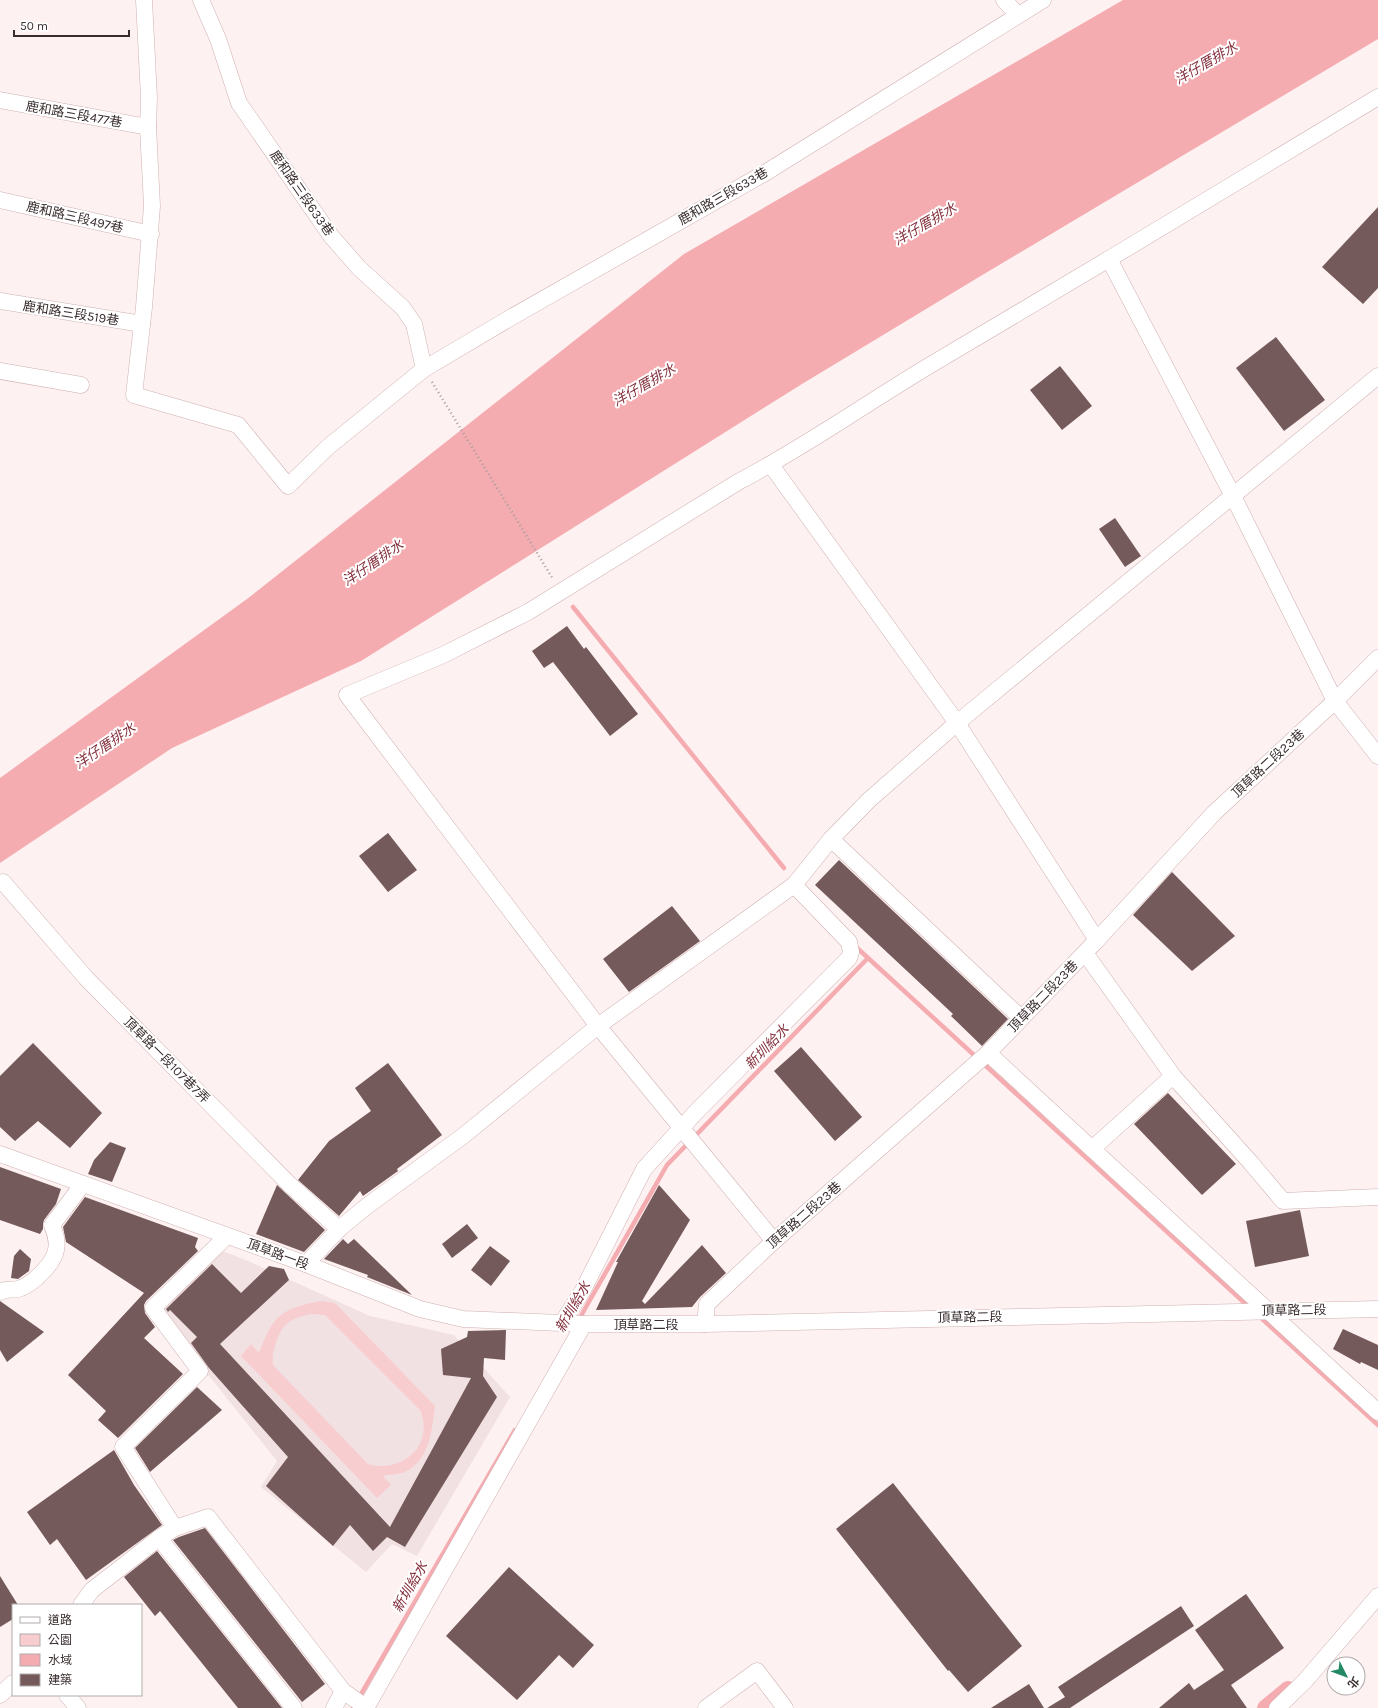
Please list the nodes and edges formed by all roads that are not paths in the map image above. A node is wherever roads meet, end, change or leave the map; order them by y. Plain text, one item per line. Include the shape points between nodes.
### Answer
1 (144, 0) edge
2 (200, 0) edge
3 (1004, 0) edge
4 (1043, 0) edge
5 (1018, 15) junction
6 (1378, 97) edge
7 (0, 100) edge
8 (148, 127) junction
9 (0, 200) edge
10 (151, 234) junction
11 (1109, 259) junction
12 (0, 301) edge
13 (142, 324) junction
14 (424, 369) junction
15 (0, 371) edge
16 (1378, 376) edge
17 (81, 385) dead end
18 (771, 465) junction
19 (1233, 496) junction
20 (1378, 658) edge
21 (1335, 701) junction
22 (957, 723) junction
23 (1378, 756) edge
24 (831, 839) junction
25 (3, 882) dead end
26 (794, 886) junction
27 (1097, 940) junction
28 (1085, 953) junction
29 (1021, 1018) junction
30 (598, 1026) junction
31 (988, 1053) junction
32 (1173, 1076) junction
33 (680, 1128) junction
34 (1092, 1149) junction
35 (0, 1154) edge
36 (83, 1184) junction
37 (1378, 1197) edge
38 (339, 1229) junction
39 (227, 1236) junction
40 (774, 1241) junction
41 (306, 1264) junction
42 (0, 1292) edge
43 (1378, 1309) edge
44 (1268, 1311) junction
45 (562, 1323) junction
46 (584, 1324) junction
47 (705, 1324) junction
48 (1378, 1412) edge
49 (175, 1528) junction
50 (159, 1538) junction
51 (1378, 1596) edge
52 (82, 1604) edge
53 (12, 1684) edge
54 (343, 1692) junction
55 (0, 1695) edge
56 (68, 1696) edge
57 (78, 1708) edge
58 (294, 1708) edge
59 (334, 1708) edge
60 (367, 1708) edge
61 (706, 1708) edge
62 (785, 1708) edge
63 (1277, 1708) edge

1 - 8 street
2 - 14 street, 鹿和路三段633巷 via 218,39 239,103 331,236 359,268 403,308 414,324
3 - 5 street
4 - 5 street, 鹿和路三段633巷
5 - 14 street, 鹿和路三段633巷 via 765,173
6 - 11 street
7 - 8 street, 鹿和路三段477巷
8 - 10 street
9 - 10 street, 鹿和路三段497巷
10 - 13 street
11 - 18 street via 913,376
11 - 19 street
12 - 13 street, 鹿和路三段519巷
13 - 14 street, 鹿和路三段633巷 via 134,395 238,425 288,486 328,446
15 - 17 street
16 - 19 street
18 - 22 street
18 - 30 street via 738,482 528,612 443,655 347,695
19 - 21 street
19 - 22 street
20 - 21 street, 頂草路二段23巷
21 - 23 street
21 - 27 street, 頂草路二段23巷 via 1214,813
22 - 24 street via 869,800
22 - 27 street
24 - 26 street
24 - 29 street
25 - 38 street, 頂草路一段107巷7弄 via 86,978 289,1184
26 - 30 street
26 - 33 street via 849,942 849,958
27 - 28 street, 頂草路二段23巷
28 - 29 street, 頂草路二段23巷
28 - 32 street
29 - 31 street, 頂草路二段23巷
30 - 33 street
30 - 38 street via 463,1136
31 - 34 street
31 - 40 street, 頂草路二段23巷
32 - 34 street
32 - 37 street via 1283,1201
33 - 40 street
33 - 45 street via 644,1169 584,1290
34 - 44 street
35 - 36 street, 頂草路一段
36 - 39 street, 頂草路一段
36 - 42 street via 52,1225 57,1241 56,1251 47,1267 32,1282 21,1288
38 - 41 street
39 - 41 street, 頂草路一段
39 - 49 street via 153,1308 200,1371 123,1446
40 - 47 street, 頂草路二段23巷 via 707,1304
41 - 45 street, 頂草路一段 via 441,1315 464,1319
43 - 44 street, 頂草路二段
44 - 47 street, 頂草路二段
44 - 48 street
45 - 46 street, 頂草路二段
46 - 47 street, 頂草路二段
46 - 60 street
49 - 50 street
49 - 54 street via 208,1518
50 - 52 street via 92,1590
50 - 58 street
51 - 63 street via 1304,1682
53 - 55 street
54 - 59 street
54 - 60 street
56 - 57 street
61 - 62 street via 757,1671

